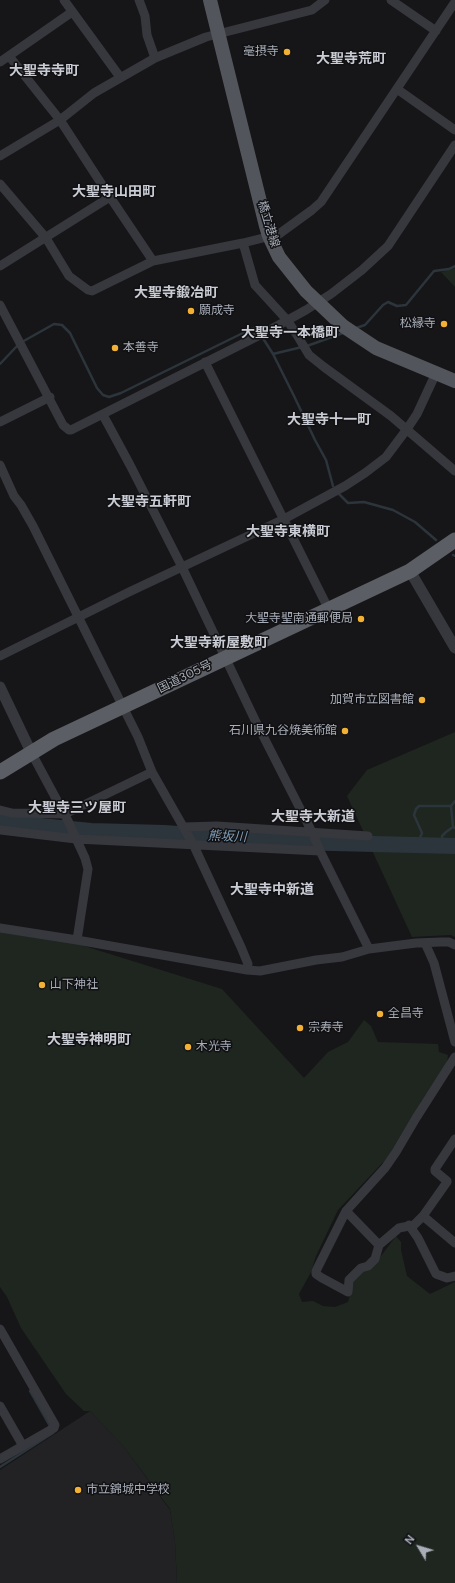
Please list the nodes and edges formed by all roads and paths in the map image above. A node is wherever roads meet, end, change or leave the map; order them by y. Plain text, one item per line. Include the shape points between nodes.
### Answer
1 (64, 0) edge
2 (139, 0) edge
3 (210, 0) edge
4 (325, 0) edge
5 (391, 0) edge
6 (455, 2) edge
7 (72, 12) junction
8 (436, 31) junction
9 (219, 34) junction
10 (3, 58) edge
11 (155, 58) junction
12 (120, 77) junction
13 (397, 89) junction
14 (60, 120) junction
15 (455, 130) edge
16 (455, 145) edge
17 (0, 156) edge
18 (0, 184) edge
19 (110, 197) junction
20 (269, 236) junction
21 (46, 238) junction
22 (244, 243) junction
23 (153, 261) junction
24 (0, 266) edge
25 (317, 302) junction
26 (0, 305) edge
27 (286, 320) junction
28 (205, 362) junction
29 (436, 374) junction
30 (455, 381) edge
31 (50, 397) junction
32 (103, 415) junction
33 (0, 422) edge
34 (408, 429) junction
35 (0, 465) edge
36 (455, 470) edge
37 (284, 519) junction
38 (455, 540) edge
39 (182, 567) junction
40 (410, 571) junction
41 (329, 610) junction
42 (77, 617) junction
43 (455, 648) edge
44 (0, 656) edge
45 (226, 658) junction
46 (0, 687) edge
47 (122, 708) junction
48 (31, 752) junction
49 (0, 772) edge
50 (152, 772) junction
51 (0, 810) edge
52 (66, 818) junction
53 (184, 827) junction
54 (0, 830) edge
55 (313, 834) junction
56 (75, 836) junction
57 (368, 836) dead end
58 (192, 842) junction
59 (319, 849) junction
60 (0, 928) edge
61 (77, 940) junction
62 (425, 943) junction
63 (455, 945) edge
64 (368, 949) junction
65 (247, 970) junction
66 (455, 1042) edge
67 (455, 1056) edge
68 (455, 1139) edge
69 (346, 1210) junction
70 (422, 1216) junction
71 (409, 1225) junction
72 (455, 1243) edge
73 (379, 1245) junction
74 (455, 1276) edge
75 (0, 1328) edge
76 (2, 1338) edge
77 (0, 1406) edge
78 (23, 1446) junction
79 (0, 1460) edge

1 - 7 street
2 - 11 street
3 - 9 main road, 橋立港線
4 - 9 street via 312,10
5 - 8 street
6 - 8 street
7 - 10 street
7 - 12 street
8 - 13 street
9 - 11 street
9 - 20 main road, 橋立港線
10 - 14 street
11 - 12 street
12 - 14 street via 94,93
13 - 15 street
13 - 20 street via 321,202 279,234
14 - 17 street
14 - 19 street
16 - 25 street via 388,246 362,270
18 - 21 street
19 - 21 street
19 - 23 street
20 - 22 street
20 - 25 main road, 橋立港線 via 279,257
21 - 23 street via 68,276 92,291
21 - 24 street
22 - 23 street
22 - 27 street via 255,285
25 - 27 street
25 - 29 main road, 橋立港線 via 343,326 376,348
26 - 31 street
27 - 28 street
27 - 34 street via 309,355
28 - 32 street
28 - 37 street
29 - 30 main road, 橋立港線
29 - 34 street
31 - 32 street via 63,425 69,430
31 - 33 street
32 - 39 street
34 - 36 street
34 - 37 street via 386,457 365,473
35 - 42 street
37 - 39 street
37 - 41 street
38 - 40 highway, 国道305号
39 - 42 street
39 - 45 street
40 - 41 highway, 国道305号
40 - 43 street
41 - 45 highway, 国道305号
42 - 44 street
42 - 47 street
45 - 47 highway, 国道305号
45 - 55 street
46 - 48 street
47 - 48 highway, 国道305号
47 - 50 street via 138,737
48 - 49 highway, 国道305号
48 - 52 street
50 - 52 street
50 - 53 street
51 - 52 street
52 - 56 street
53 - 55 street via 217,826
53 - 58 street
54 - 56 street
55 - 57 street
55 - 59 street
56 - 58 street
56 - 61 street via 88,869
58 - 59 street
58 - 65 street via 241,947 248,964
59 - 64 street
60 - 61 street
61 - 65 street
62 - 63 street via 450,942
62 - 64 street
62 - 66 street via 434,963
64 - 65 street via 342,957 279,968
67 - 69 street via 385,1168
68 - 70 street via 435,1169 435,1172 447,1182
69 - 73 street
69 - 73 street via 316,1274 348,1292 349,1280 375,1259
70 - 71 street via 417,1223
70 - 72 street
71 - 73 street via 399,1228
71 - 74 street via 436,1274 447,1278
75 - 76 street
76 - 78 street via 55,1425
77 - 78 street
78 - 79 street

